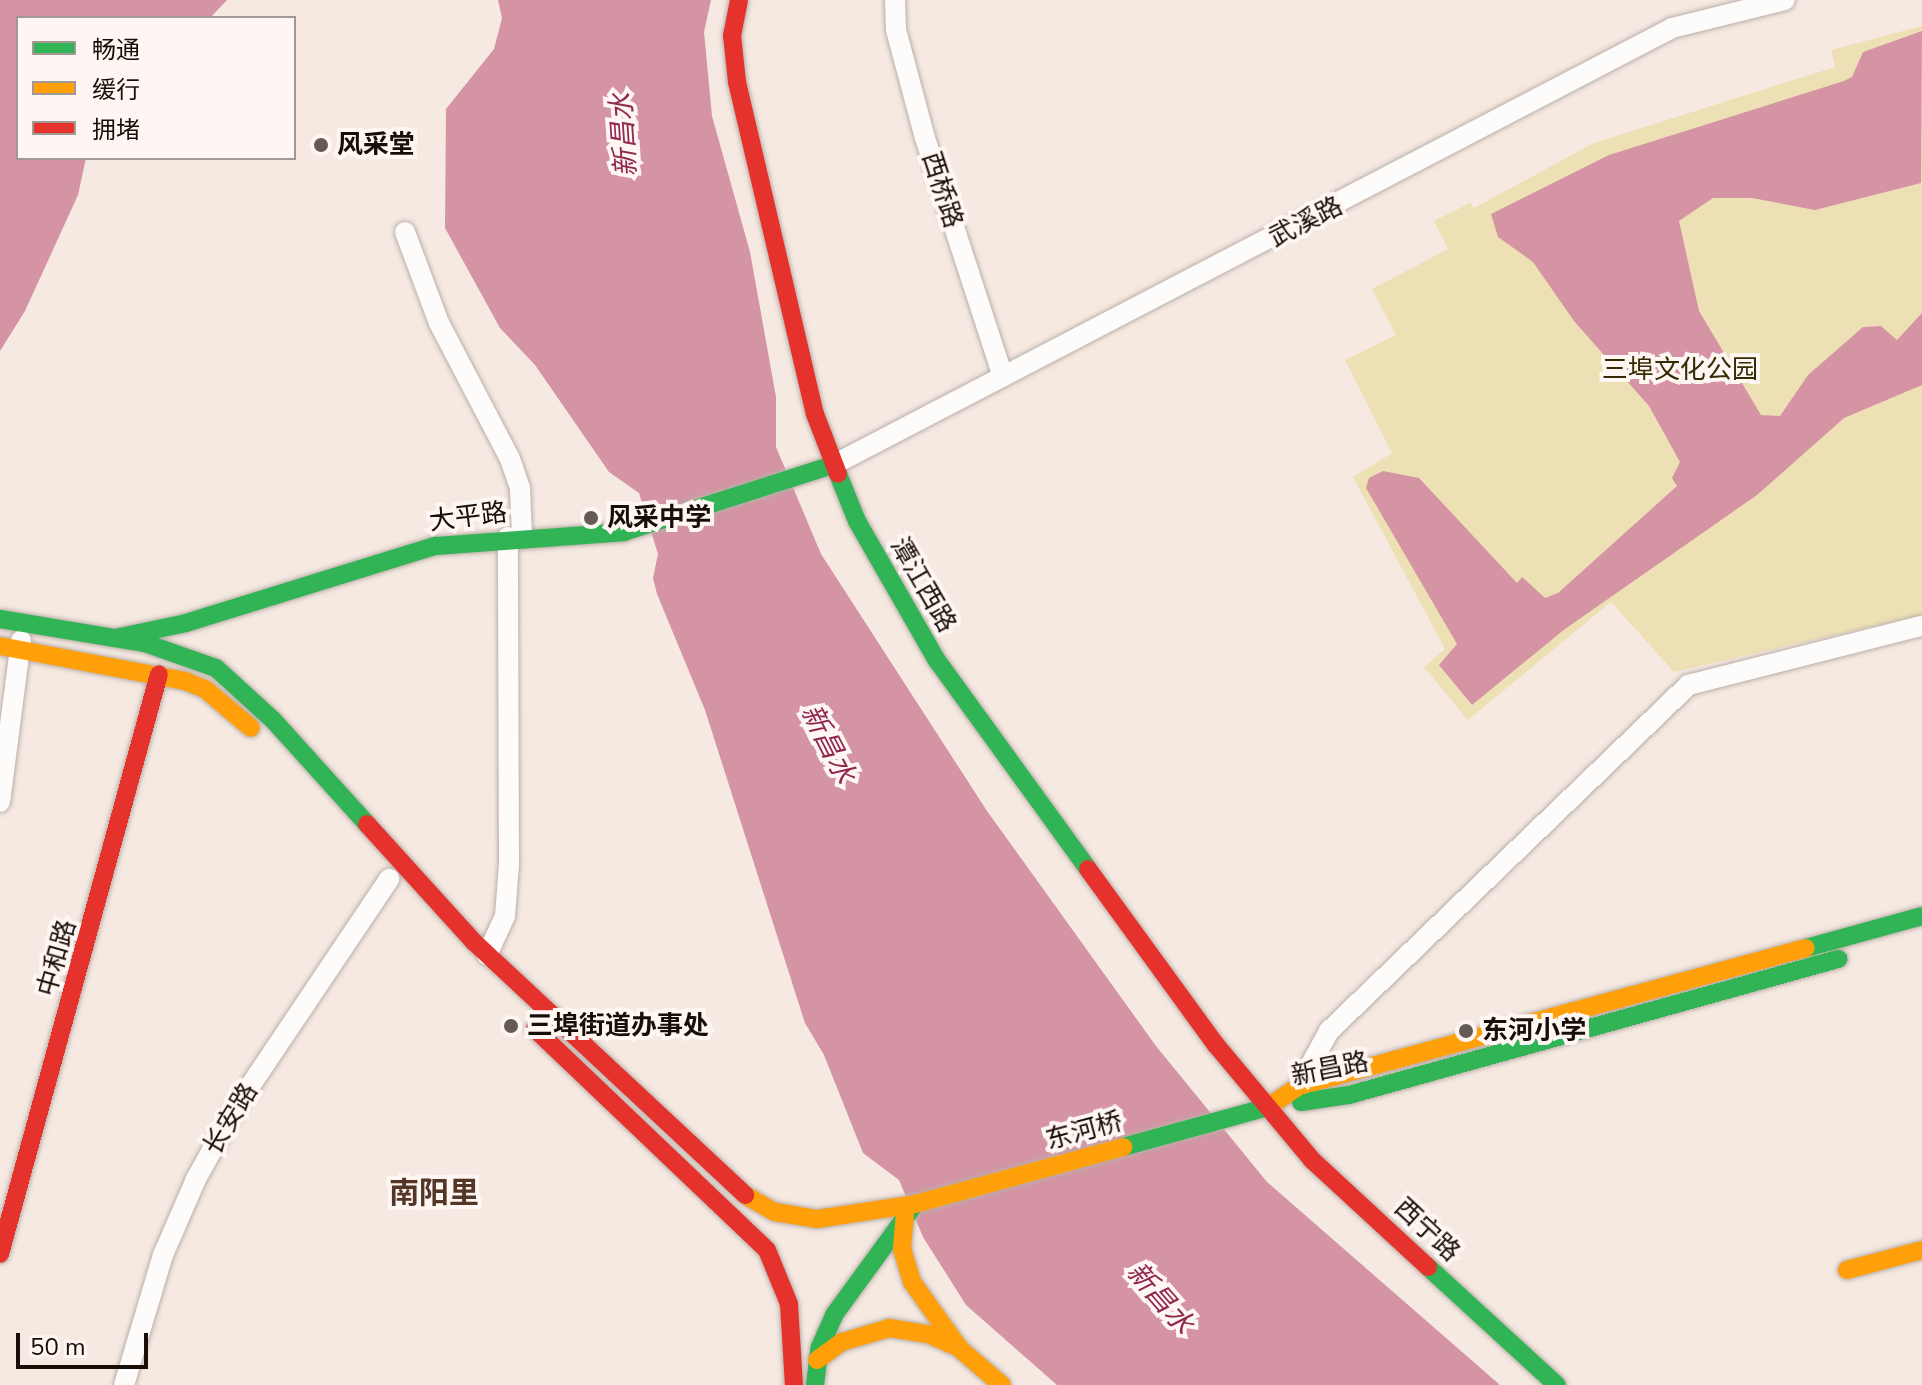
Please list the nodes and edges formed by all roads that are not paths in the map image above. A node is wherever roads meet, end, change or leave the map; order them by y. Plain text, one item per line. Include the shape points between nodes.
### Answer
1 (739, 0) edge
2 (895, 0) edge
3 (1785, 0) edge
4 (405, 232) dead end
5 (1003, 377) junction
6 (833, 465) junction
7 (515, 536) junction
8 (0, 619) edge
9 (23, 623) junction
10 (1922, 626) edge
11 (113, 638) junction
12 (10, 648) edge
13 (159, 674) junction
14 (266, 743) dead end
15 (0, 802) edge
16 (364, 851) dead end
17 (394, 885) joint
18 (1922, 916) edge
19 (1922, 935) edge
20 (487, 955) junction
21 (515, 1010) dead end
22 (1299, 1086) junction
23 (1268, 1107) junction
24 (910, 1208) junction
25 (1922, 1250) edge
26 (0, 1254) edge
27 (1847, 1270) dead end
28 (781, 1274) junction
29 (858, 1280) junction
30 (803, 1291) dead end
31 (826, 1297) dead end
32 (960, 1349) junction
33 (817, 1360) junction
34 (124, 1385) edge
35 (794, 1385) edge
36 (815, 1385) edge
37 (1002, 1385) edge
38 (1557, 1385) edge

1 - 6 street, 潭江西路 via 732,35 737,82 815,414
2 - 5 street, 西桥路 via 896,30 925,138
3 - 5 street, 武溪路 via 1672,28
4 - 7 street via 439,323 510,459 520,488
5 - 6 street, 武溪路
6 - 7 street, 大平路 via 624,532
6 - 23 street, 潭江西路 via 857,521 936,659 1164,976
7 - 11 street, 大平路 via 405,552 186,623
7 - 20 street via 509,864 505,916
8 - 9 street, 东河桥
9 - 11 street, 东河桥
9 - 12 street
10 - 22 street via 1688,685 1329,1031
11 - 20 street, 东河桥 via 193,656 245,691
12 - 13 street
12 - 15 street
13 - 14 street via 205,689
13 - 26 street, 中和路
16 - 17 street
17 - 34 street, 长安路 via 267,1060 196,1179 163,1255
18 - 22 street, 新昌路
19 - 23 street, 新昌路 via 1349,1095
20 - 24 street, 东河桥 via 750,1200 788,1216 817,1219
21 - 28 street via 757,1238
22 - 23 street, 新昌路
23 - 24 street, 东河桥
23 - 38 street, 西宁路 via 1312,1160
24 - 29 street
24 - 32 street via 902,1249 908,1271
25 - 27 street
28 - 30 street
28 - 35 street via 789,1304
29 - 31 street
29 - 33 street via 826,1331
32 - 33 street via 928,1334 889,1328 850,1339
32 - 37 street
33 - 36 street

